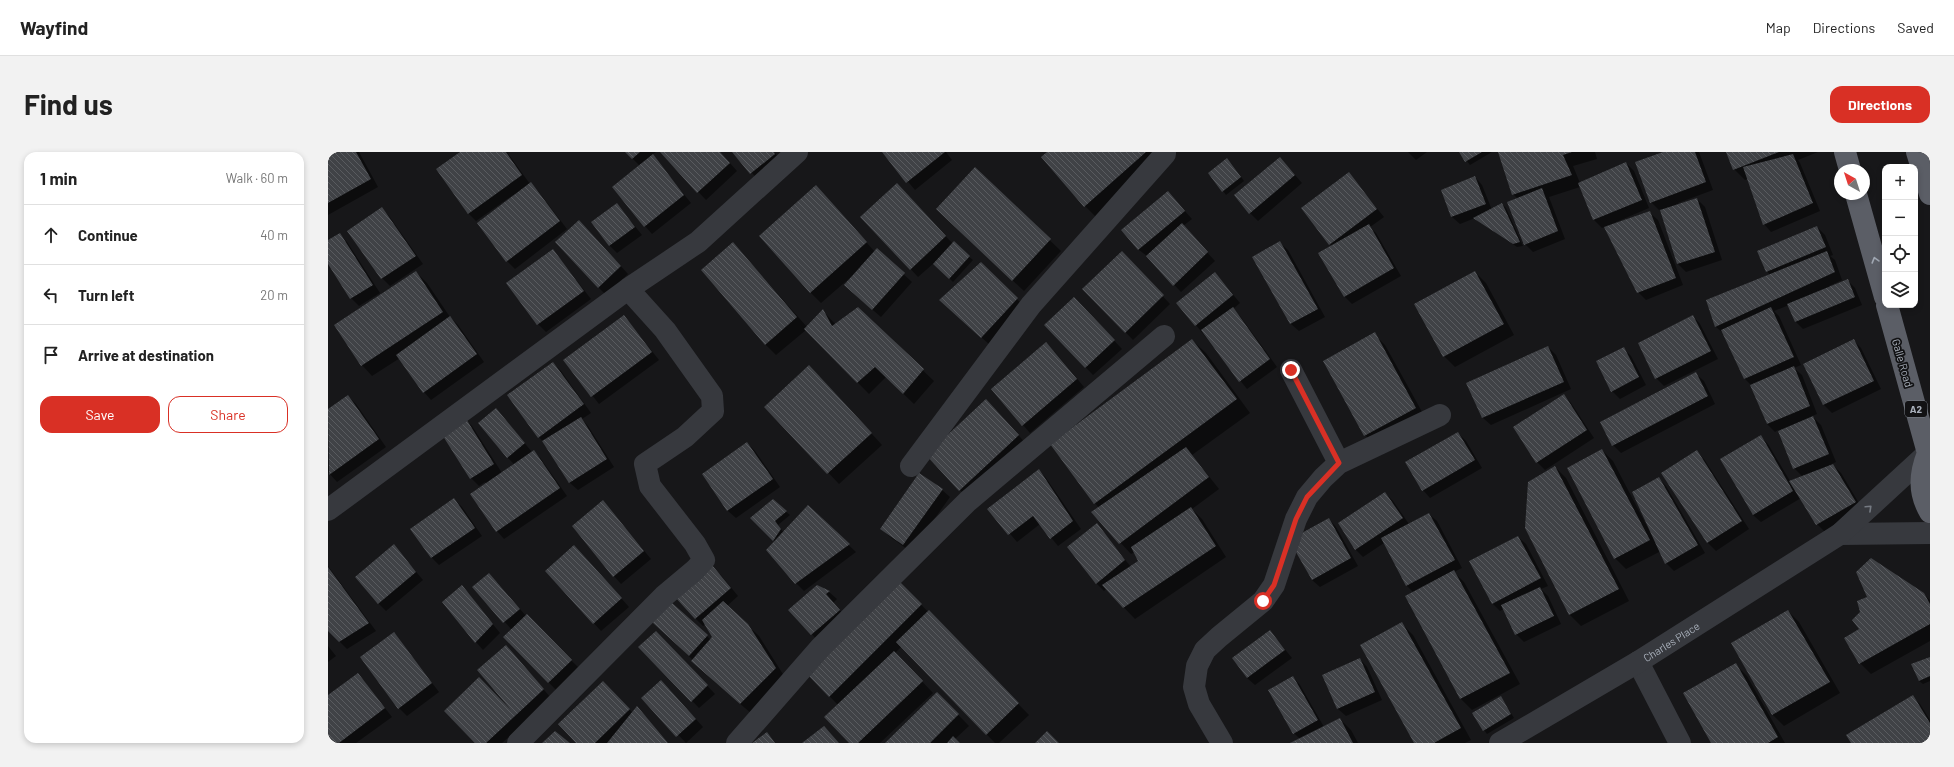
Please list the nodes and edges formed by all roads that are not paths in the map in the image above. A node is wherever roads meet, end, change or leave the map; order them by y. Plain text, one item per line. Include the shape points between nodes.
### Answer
1 (796, 152) edge
2 (1164, 152) edge
3 (1844, 152) edge
4 (1917, 152) edge
5 (1848, 164) edge
6 (1930, 194) edge
7 (1858, 200) edge
8 (1882, 287) edge
9 (628, 289) junction
10 (1888, 308) edge
11 (1164, 336) dead end
12 (1291, 370) dead end
13 (1440, 415) dead end
14 (1929, 451) edge
15 (1339, 463) junction
16 (911, 466) dead end
17 (328, 510) edge
18 (1930, 512) edge
19 (1930, 533) edge
20 (1840, 534) junction
21 (1638, 662) junction
22 (518, 743) edge
23 (737, 743) edge
24 (1222, 743) edge
25 (1500, 743) edge
26 (1680, 743) edge

1 - 9 street via 698,242
2 - 16 street via 1165,154 1031,305
3 - 5 highway
4 - 6 highway
8 -> 7 highway
9 - 17 street
9 - 22 street via 665,330 712,396 713,411 700,424 645,464 650,486 695,544 704,560 664,596
10 - 14 highway, Galle Road / A2
11 - 23 street via 968,501 821,647
12 - 15 street
13 - 15 street
14 - 18 highway via 1922,470 1921,488
20 -> 14 street, Charles Place
15 - 24 street via 1307,497 1296,519 1274,585 1263,601 1205,650 1197,666 1194,687 1199,704
19 - 20 street
20 - 21 street, Charles Place
21 - 25 street, Charles Place
21 - 26 street

